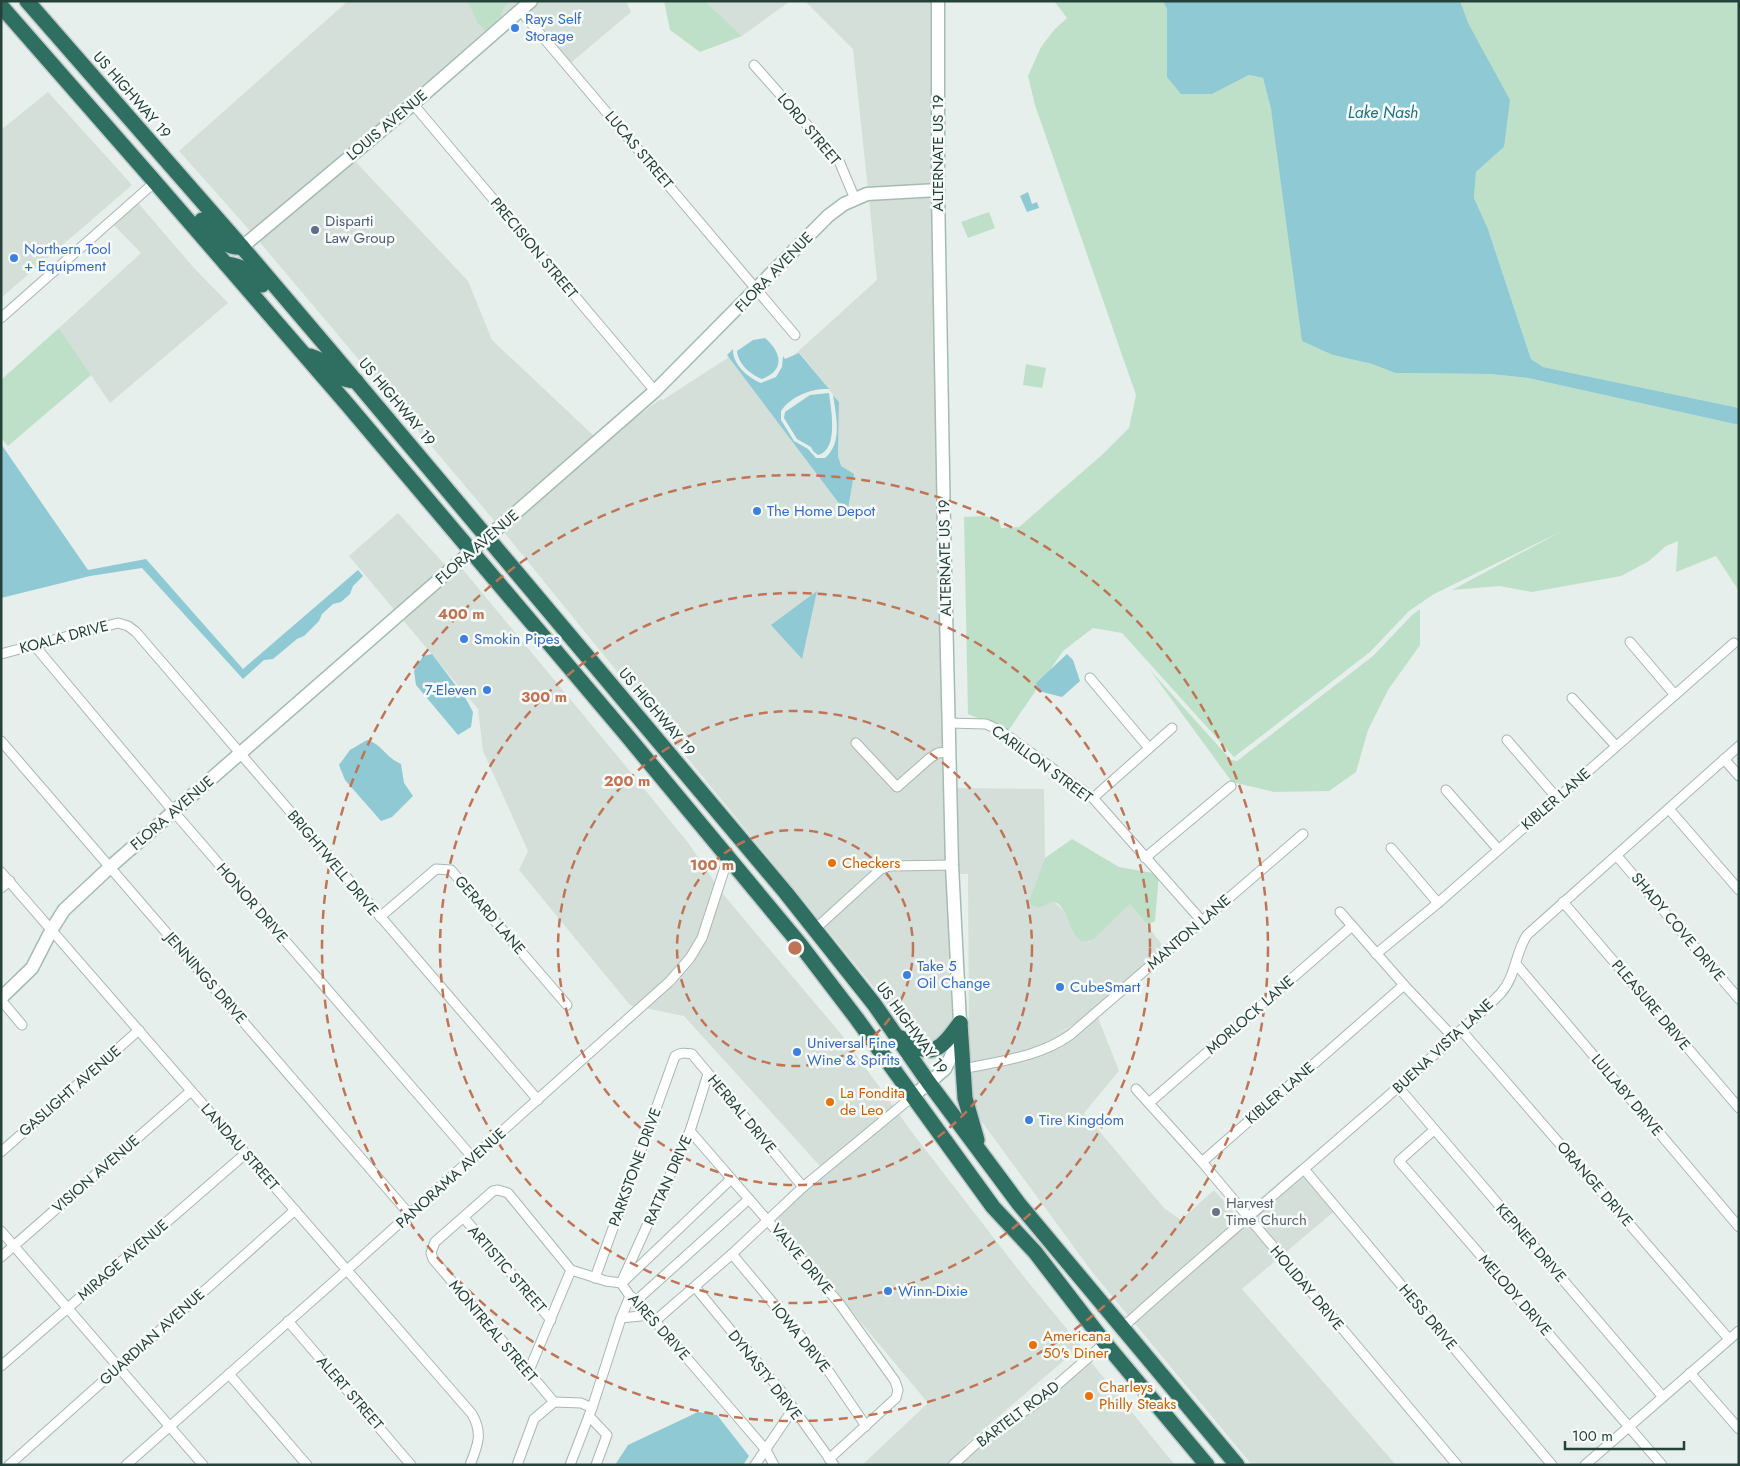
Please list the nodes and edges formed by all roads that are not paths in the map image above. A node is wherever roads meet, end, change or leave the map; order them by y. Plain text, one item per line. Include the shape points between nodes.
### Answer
1 (531, 1) edge
2 (938, 1) edge
3 (26, 2) edge
4 (1, 6) edge
5 (520, 10) junction
6 (754, 65) dead end
7 (413, 104) junction
8 (155, 182) junction
9 (938, 190) junction
10 (855, 198) junction
11 (242, 247) junction
12 (226, 264) junction
13 (757, 289) junction
14 (290, 304) junction
15 (1, 318) edge
16 (795, 334) dead end
17 (302, 352) junction
18 (356, 381) junction
19 (655, 391) junction
20 (489, 538) junction
21 (472, 552) junction
22 (128, 626) joint
23 (1630, 642) dead end
24 (1734, 643) dead end
25 (34, 645) junction
26 (1, 654) edge
27 (1090, 678) dead end
28 (1674, 695) junction
29 (1572, 698) dead end
30 (949, 723) junction
31 (1172, 728) dead end
32 (1507, 740) dead end
33 (1, 741) edge
34 (856, 743) dead end
35 (1616, 746) junction
36 (1739, 746) edge
37 (1149, 748) junction
38 (950, 752) junction
39 (241, 753) junction
40 (1724, 759) junction
41 (657, 773) junction
42 (1739, 776) edge
43 (1232, 786) dead end
44 (1446, 790) dead end
45 (1093, 798) junction
46 (1557, 798) junction
47 (1669, 810) junction
48 (174, 812) junction
49 (726, 821) junction
50 (1303, 834) dead end
51 (1391, 848) dead end
52 (1498, 850) junction
53 (1617, 856) junction
54 (728, 858) junction
55 (1145, 858) junction
56 (952, 865) junction
57 (110, 867) junction
58 (1, 872) edge
59 (10, 881) junction
60 (1, 888) edge
61 (1739, 890) edge
62 (1438, 902) junction
63 (1563, 902) junction
64 (1340, 912) dead end
65 (380, 917) junction
66 (1202, 921) junction
67 (1352, 926) junction
68 (816, 928) junction
69 (52, 929) junction
70 (834, 952) junction
71 (1376, 954) junction
72 (1516, 964) junction
73 (1404, 985) junction
74 (1, 999) edge
75 (1739, 999) edge
76 (567, 1005) dead end
77 (960, 1023) junction
78 (22, 1025) dead end
79 (139, 1030) junction
80 (1461, 1030) junction
81 (894, 1033) junction
82 (1453, 1037) junction
83 (675, 1056) joint
84 (963, 1069) junction
85 (708, 1074) junction
86 (929, 1083) junction
87 (1399, 1088) junction
88 (1136, 1089) dead end
89 (191, 1091) junction
90 (912, 1097) junction
91 (538, 1100) junction
92 (1149, 1103) junction
93 (1739, 1108) edge
94 (1434, 1130) junction
95 (690, 1131) junction
96 (1, 1152) edge
97 (245, 1154) junction
98 (983, 1155) junction
99 (474, 1158) junction
100 (1202, 1162) junction
101 (1304, 1169) junction
102 (731, 1179) junction
103 (803, 1187) junction
104 (749, 1199) junction
105 (295, 1210) junction
106 (410, 1215) junction
107 (464, 1218) junction
108 (1247, 1218) junction
109 (768, 1220) junction
110 (1739, 1227) edge
111 (1, 1231) edge
112 (14, 1246) junction
113 (1035, 1252) junction
114 (732, 1254) junction
115 (1, 1257) edge
116 (348, 1269) junction
117 (571, 1270) junction
118 (595, 1278) junction
119 (621, 1283) junction
120 (695, 1287) junction
121 (634, 1298) junction
122 (68, 1308) junction
123 (621, 1318) junction
124 (652, 1318) junction
125 (551, 1320) junction
126 (288, 1322) junction
127 (1122, 1328) junction
128 (1739, 1330) edge
129 (1730, 1339) junction
130 (1105, 1343) junction
131 (1, 1366) edge
132 (118, 1367) junction
133 (528, 1373) junction
134 (1690, 1373) junction
135 (229, 1374) junction
136 (1663, 1397) junction
137 (554, 1402) junction
138 (794, 1409) junction
139 (590, 1412) junction
140 (170, 1426) junction
141 (866, 1426) junction
142 (1628, 1427) junction
143 (1739, 1429) edge
144 (766, 1450) junction
145 (831, 1462) edge
146 (8, 1465) edge
147 (126, 1465) edge
148 (203, 1465) edge
149 (307, 1465) edge
150 (411, 1465) edge
151 (470, 1465) edge
152 (517, 1465) edge
153 (570, 1465) edge
154 (596, 1465) edge
155 (755, 1465) edge
156 (774, 1465) edge
157 (953, 1465) edge
158 (1207, 1465) edge
159 (1237, 1465) edge
160 (1457, 1465) edge
161 (1552, 1465) edge
162 (1586, 1465) edge
163 (1662, 1465) edge

1 - 5 street, LOUIS AVENUE
2 - 9 street, ALTERNATE US 19
3 - 11 highway, US HIGHWAY 19
4 - 8 highway
5 - 7 street, LOUIS AVENUE
5 - 13 street, LUCAS STREET
6 - 10 street, LORD STREET via 838,161
7 - 11 street, LOUIS AVENUE
7 - 19 street, PRECISION STREET
8 - 11 highway via 178,194 224,242 234,248
8 - 12 highway
8 - 15 street
9 - 10 street, FLORA AVENUE via 867,194
9 - 30 street, ALTERNATE US 19
10 - 13 street, FLORA AVENUE via 828,216
11 - 14 highway, US HIGHWAY 19
12 - 14 highway via 241,266 270,294
12 - 17 highway
13 - 16 street, LUCAS STREET
13 - 19 street, FLORA AVENUE
14 - 18 highway, US HIGHWAY 19
17 - 18 highway via 325,362 345,380
17 - 21 highway
18 - 20 highway, US HIGHWAY 19
19 - 20 street, FLORA AVENUE
20 - 21 street, FLORA AVENUE
20 - 49 highway, US HIGHWAY 19
21 - 39 street, FLORA AVENUE
21 - 41 highway
22 - 25 street, KOALA DRIVE via 118,623
22 - 39 street, BRIGHTWELL DRIVE
23 - 28 street
24 - 28 street, KIBLER LANE
25 - 26 street, KOALA DRIVE
25 - 48 street, HONOR DRIVE
27 - 37 street
28 - 35 street, KIBLER LANE
29 - 35 street
30 - 38 street, ALTERNATE US 19
30 - 45 street, CARILLON STREET via 986,724 1001,731
31 - 37 street
32 - 46 street
33 - 57 street, JENNINGS DRIVE
34 - 38 street via 897,787 938,752
35 - 46 street, KIBLER LANE
36 - 40 street, BUENA VISTA LANE
37 - 45 street
38 - 56 street, ALTERNATE US 19
39 - 48 street, FLORA AVENUE
39 - 65 street, BRIGHTWELL DRIVE
40 - 42 street
40 - 47 street, BUENA VISTA LANE
41 - 49 highway via 678,785 710,822 720,825
41 - 54 highway
43 - 55 street
44 - 52 street
45 - 55 street, CARILLON STREET
46 - 52 street, KIBLER LANE
47 - 53 street, BUENA VISTA LANE
47 - 61 street
48 - 57 street, FLORA AVENUE
48 - 99 street, HONOR DRIVE
49 - 68 highway, US HIGHWAY 19
50 - 66 street, MANTON LANE
51 - 62 street
52 - 62 street, KIBLER LANE
53 - 63 street, BUENA VISTA LANE
53 - 75 street, SHADY COVE DRIVE
54 - 70 highway via 735,855 748,860 801,923
54 - 90 highway via 826,978
54 - 91 street, PANORAMA AVENUE via 702,938 690,958 670,981
55 - 66 street, CARILLON STREET
56 - 68 street via 890,866 881,870
56 - 77 street, ALTERNATE US 19
57 - 69 street, FLORA AVENUE via 64,910
57 - 106 street, JENNINGS DRIVE
58 - 59 street, LANDAU STREET
59 - 60 street
59 - 69 street, LANDAU STREET
62 - 71 street, KIBLER LANE
63 - 72 street, BUENA VISTA LANE via 1527,935
63 - 93 street, PLEASURE DRIVE
64 - 67 street
65 - 76 street, GERARD LANE via 436,869 451,870
65 - 91 street, BRIGHTWELL DRIVE
66 - 84 street, MANTON LANE via 1058,1043 1038,1052
67 - 71 street
67 - 92 street, MORLOCK LANE
68 - 70 highway, US HIGHWAY 19
69 - 74 street, FLORA AVENUE via 32,968
69 - 79 street, LANDAU STREET
70 - 81 highway, US HIGHWAY 19
71 - 73 street
72 - 80 street, BUENA VISTA LANE via 1501,993
72 - 110 street, LULLABY DRIVE
73 - 82 street
73 - 100 street, KIBLER LANE
74 - 78 street
77 - 81 highway via 945,1043 936,1049 914,1046
77 - 84 highway
77 - 86 street, ALTERNATE US 19 via 949,1062
79 - 89 street, LANDAU STREET
79 - 96 street, GASLIGHT AVENUE
80 - 82 street, BUENA VISTA LANE
80 - 129 street, ORANGE DRIVE
81 - 86 highway, US HIGHWAY 19
82 - 87 street, BUENA VISTA LANE
83 - 85 street, HERBAL DRIVE via 682,1052 692,1054
83 - 118 street, PARKSTONE DRIVE
84 - 98 highway via 969,1116
85 - 95 street, RATTAN DRIVE
85 - 103 street, HERBAL DRIVE
86 - 90 street, ALTERNATE US 19
86 - 98 highway, US HIGHWAY 19
87 - 94 street, KEPNER DRIVE
87 - 101 street, BUENA VISTA LANE
88 - 92 street, HOLIDAY DRIVE
89 - 97 street, LANDAU STREET
89 - 112 street, VISION AVENUE
90 - 103 street
90 - 113 highway via 993,1206
91 - 99 street, PANORAMA AVENUE
92 - 100 street, HOLIDAY DRIVE
94 - 136 street, KEPNER DRIVE
94 - 142 street, MELODY DRIVE via 1399,1162
95 - 102 street, VALVE DRIVE
95 - 119 street, RATTAN DRIVE
97 - 105 street, LANDAU STREET
97 - 122 street, MIRAGE AVENUE
98 - 127 highway, US HIGHWAY 19 via 1051,1244
99 - 106 street, PANORAMA AVENUE
100 - 108 street, HOLIDAY DRIVE
101 - 108 street, BUENA VISTA LANE
101 - 161 street, HESS DRIVE
102 - 104 street, VALVE DRIVE
102 - 119 street
103 - 109 street
104 - 109 street, VALVE DRIVE
104 - 121 street
105 - 116 street, LANDAU STREET
105 - 132 street, GUARDIAN AVENUE
106 - 116 street, PANORAMA AVENUE
107 - 117 street via 493,1191 508,1193
107 - 125 street, ARTISTIC STREET
107 - 133 street, MONTREAL STREET via 435,1242 431,1253 433,1259
108 - 127 street, BUENA VISTA LANE
108 - 160 street, HOLIDAY DRIVE
109 - 114 street
109 - 141 street, VALVE DRIVE via 839,1304 895,1381 896,1398
111 - 112 street
112 - 115 street, VISION AVENUE
112 - 122 street
113 - 127 highway via 1098,1318 1105,1324
113 - 130 highway
114 - 120 street
114 - 141 street, IOWA DRIVE via 823,1363
116 - 126 street, PANORAMA AVENUE
116 - 151 street, LANDAU STREET via 472,1414 480,1432
117 - 118 street, AIRES DRIVE
117 - 125 street
118 - 119 street, AIRES DRIVE
119 - 121 street, AIRES DRIVE
120 - 124 street
120 - 138 street, DYNASTY DRIVE
121 - 123 street
121 - 124 street, AIRES DRIVE
122 - 131 street, MIRAGE AVENUE
122 - 132 street
123 - 124 street
123 - 139 street
124 - 144 street, AIRES DRIVE
125 - 133 street
126 - 135 street, PANORAMA AVENUE
126 - 150 street, ALERT STREET
127 - 159 highway, US HIGHWAY 19
128 - 129 street
129 - 134 street
130 - 157 street, BARTELT ROAD via 1034,1405 979,1441
130 - 158 highway
132 - 140 street
132 - 146 street, GUARDIAN AVENUE
133 - 137 street, MONTREAL STREET
134 - 136 street
134 - 143 street
135 - 140 street, PANORAMA AVENUE
135 - 149 street
136 - 142 street
137 - 139 street via 582,1402
137 - 152 street via 534,1419
138 - 144 street
138 - 145 street, DYNASTY DRIVE
139 - 153 street
139 - 154 street via 607,1435
140 - 147 street, PANORAMA AVENUE
140 - 148 street
141 - 145 street
142 - 162 street
142 - 163 street, MELODY DRIVE
144 - 155 street
144 - 156 street, AIRES DRIVE

